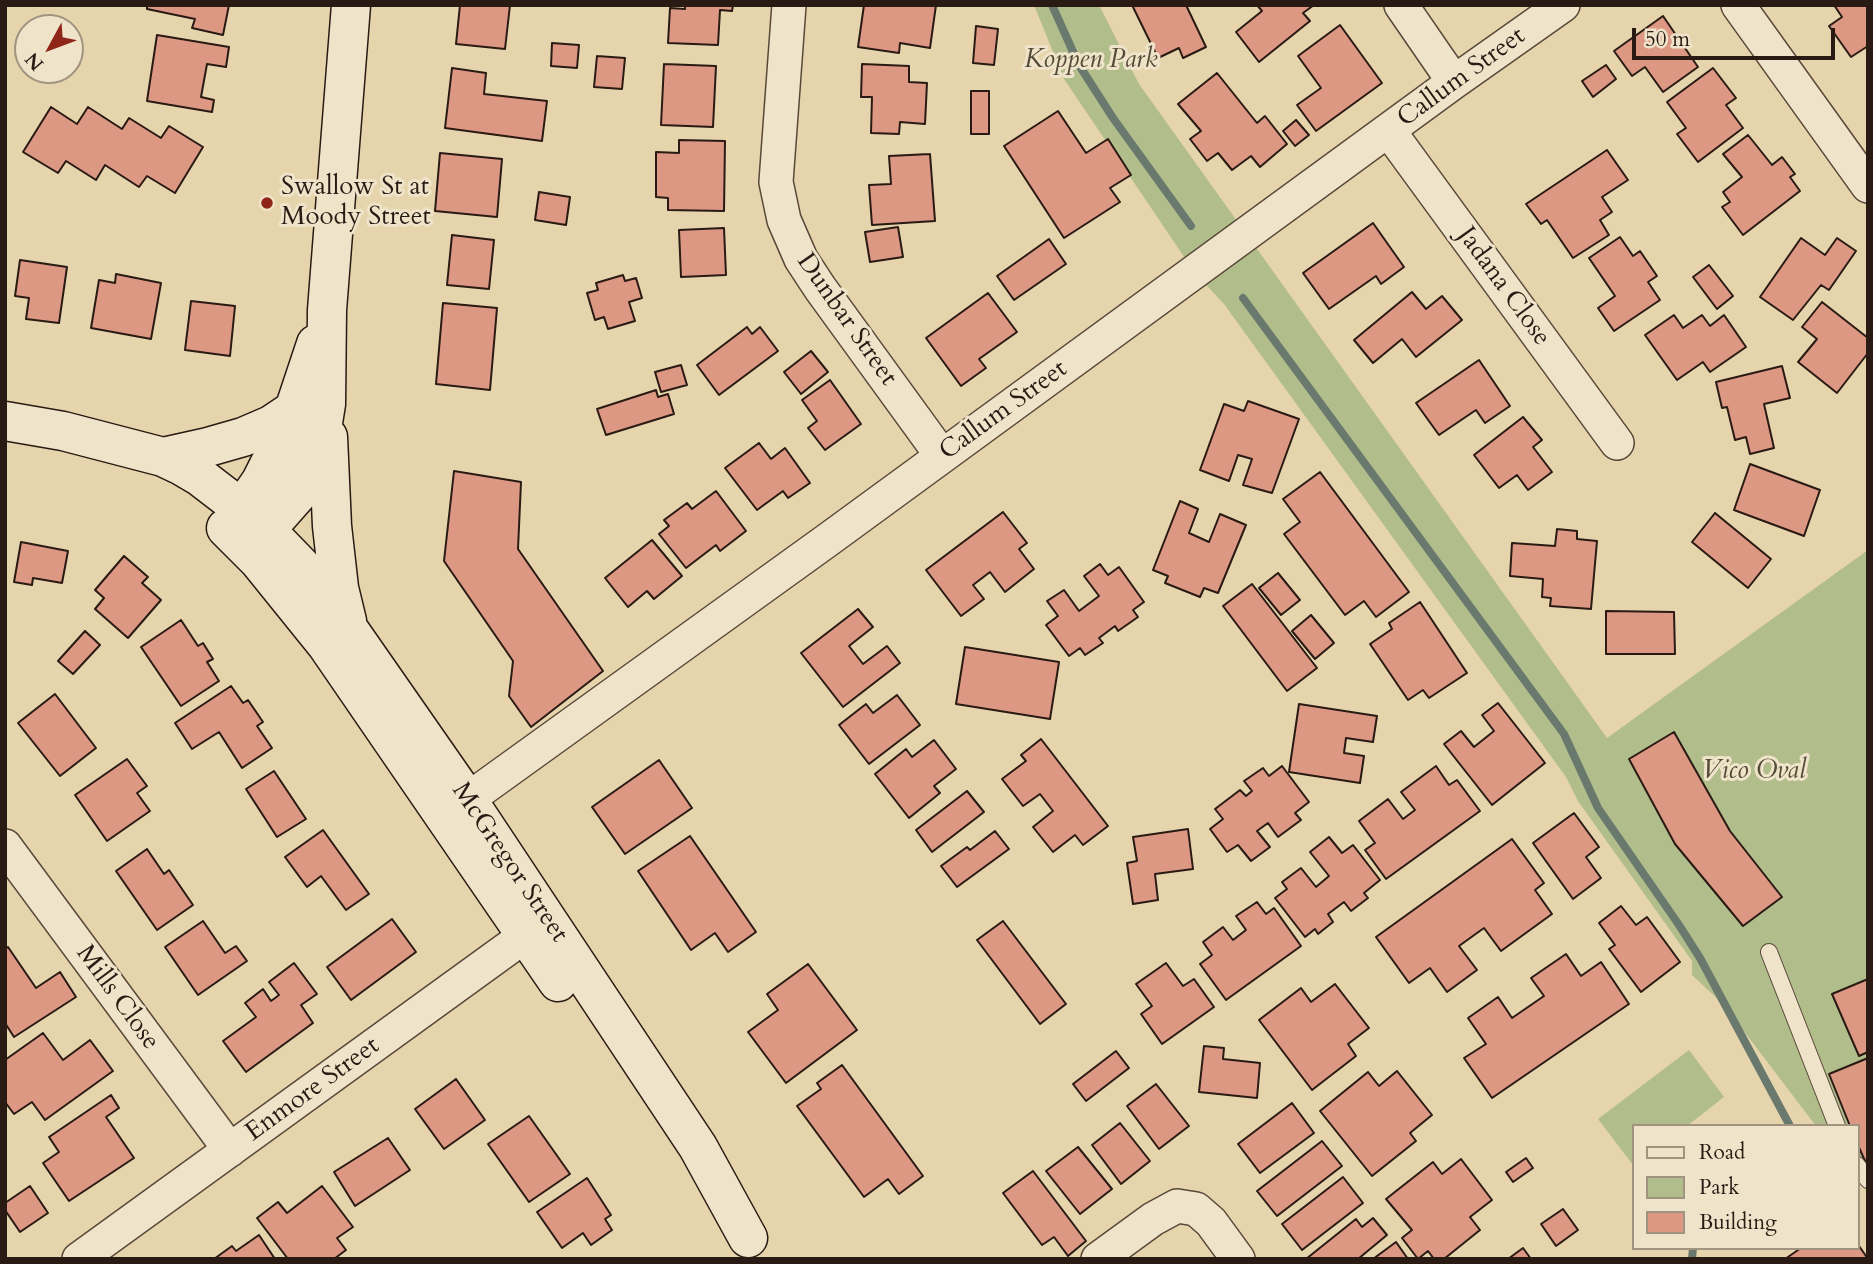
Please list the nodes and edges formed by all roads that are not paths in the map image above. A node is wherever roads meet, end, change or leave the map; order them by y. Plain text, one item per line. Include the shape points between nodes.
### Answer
1 (351, 5) edge
2 (789, 5) edge
3 (1401, 5) edge
4 (1563, 5) edge
5 (1738, 5) edge
6 (1454, 82) junction
7 (1389, 131) junction
8 (1868, 186) edge
9 (311, 406) junction
10 (5, 421) edge
11 (1617, 443) dead end
12 (115, 446) junction
13 (942, 456) junction
14 (163, 457) junction
15 (249, 526) junction
16 (349, 629) junction
17 (455, 808) junction
18 (5, 846) edge
19 (536, 928) junction
20 (1769, 951) dead end
21 (1836, 1124) edge
22 (230, 1150) junction
23 (755, 1248) edge
24 (79, 1259) edge
25 (1098, 1259) edge
26 (1238, 1259) edge

1 - 9 main road via 327,310
2 - 13 street, Dunbar Street via 776,182 784,220 820,288
3 - 6 street
4 - 6 street, Callum Street
5 - 8 street
6 - 7 street, Callum Street
7 - 11 street, Jadana Close
7 - 13 street, Callum Street
9 - 14 main road via 243,437
9 - 15 main road via 279,446
9 - 16 main road
10 - 12 main road
12 - 14 main road
12 - 15 main road via 195,499
13 - 17 street, Callum Street
14 - 15 main road via 199,476
15 - 16 main road, McGregor Street via 300,565
15 - 17 main road, McGregor Street via 289,597
16 - 17 main road, McGregor Street
17 - 19 main road, McGregor Street
18 - 22 street, Mills Close
19 - 22 street, Enmore Street
19 - 23 main road, McGregor Street via 684,1158
20 - 21 lane
22 - 24 street, Enmore Street
25 - 26 street via 1177,1206 1196,1209 1211,1222

